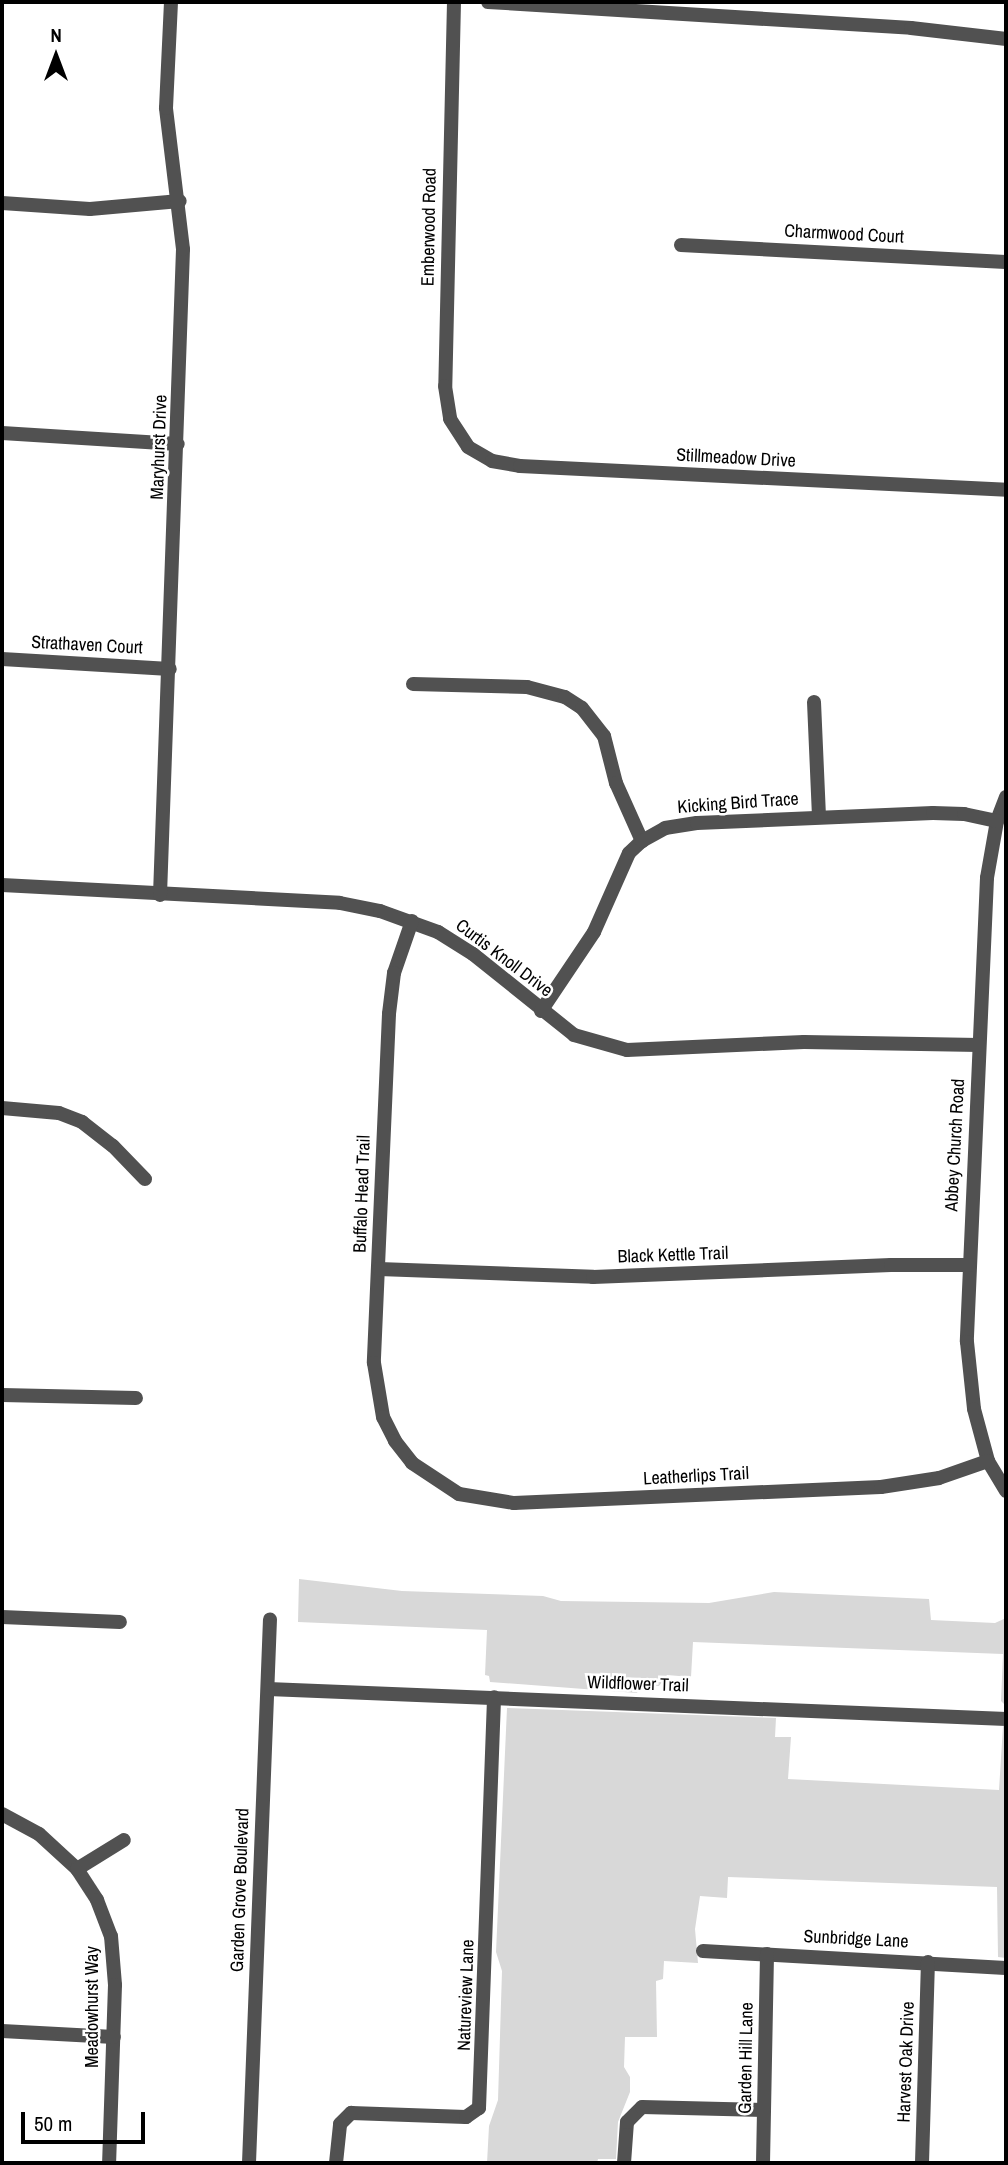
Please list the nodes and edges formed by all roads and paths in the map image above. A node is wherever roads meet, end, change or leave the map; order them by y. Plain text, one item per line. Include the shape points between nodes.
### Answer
1 (171, 2) edge
2 (454, 2) edge
3 (488, 2) edge
4 (689, 8) edge
5 (1006, 39) edge
6 (180, 201) junction
7 (2, 203) edge
8 (681, 245) dead end
9 (1006, 262) edge
10 (2, 433) edge
11 (178, 444) junction
12 (468, 447) joint
13 (1006, 491) edge
14 (2, 659) edge
15 (170, 669) junction
16 (413, 684) dead end
17 (814, 702) dead end
18 (1006, 797) edge
19 (819, 817) junction
20 (997, 821) junction
21 (642, 841) junction
22 (2, 885) edge
23 (160, 895) junction
24 (412, 921) junction
25 (541, 1011) junction
26 (979, 1045) junction
27 (2, 1108) edge
28 (145, 1179) dead end
29 (969, 1265) junction
30 (379, 1269) junction
31 (2, 1395) edge
32 (136, 1398) dead end
33 (412, 1463) joint
34 (996, 1466) edge
35 (1006, 1491) edge
36 (2, 1616) edge
37 (270, 1619) dead end
38 (120, 1622) dead end
39 (268, 1689) junction
40 (494, 1697) junction
41 (1006, 1719) edge
42 (2, 1814) edge
43 (124, 1840) dead end
44 (77, 1869) junction
45 (704, 1951) dead end
46 (767, 1954) junction
47 (928, 1962) junction
48 (1006, 1968) edge
49 (2, 2031) edge
50 (114, 2037) junction
51 (764, 2110) junction
52 (109, 2163) edge
53 (249, 2163) edge
54 (336, 2163) edge
55 (624, 2163) edge
56 (764, 2163) edge
57 (922, 2163) edge

1 - 6 street, Maryhurst Drive via 167,135
2 - 12 street, Emberwood Road via 445,386 450,419
3 - 4 street
4 - 5 street
6 - 7 street via 90,209
6 - 11 street, Maryhurst Drive via 184,249
8 - 9 street, Charmwood Court
10 - 11 street
11 - 15 street, Maryhurst Drive
12 - 13 street, Stillmeadow Drive via 492,461 520,466
14 - 15 street, Strathaven Court
15 - 23 street, Maryhurst Drive
16 - 21 street via 527,687 565,697 589,715 604,736 616,783
17 - 19 street
18 - 20 street, Abbey Church Road
19 - 20 street, Kicking Bird Trace via 933,813
19 - 21 street, Kicking Bird Trace via 676,825
20 - 26 street, Abbey Church Road via 987,878
21 - 25 street, Kicking Bird Trace via 624,861 581,955
22 - 23 street, Curtis Knoll Drive
23 - 24 street, Curtis Knoll Drive via 340,903
24 - 25 street, Curtis Knoll Drive via 473,954
24 - 30 street, Buffalo Head Trail via 397,960 390,1000
25 - 26 street, Curtis Knoll Drive via 574,1035 627,1049 804,1042
26 - 29 street, Abbey Church Road
27 - 28 street via 59,1113 82,1122
29 - 30 street, Black Kettle Trail via 593,1277
29 - 34 street, Abbey Church Road via 970,1384
30 - 33 street, Buffalo Head Trail via 376,1390 383,1417
31 - 32 street
33 - 34 street, Leatherlips Trail via 459,1494 514,1503 881,1487
34 - 35 street, Abbey Church Road
36 - 38 street
37 - 39 street, Garden Grove Boulevard
39 - 40 street, Wildflower Trail
39 - 53 street, Garden Grove Boulevard
40 - 41 street, Wildflower Trail
40 - 54 street, Natureview Lane via 480,2108 466,2117 351,2113 340,2124
42 - 44 street, Meadowhurst Way via 40,1834
43 - 44 street
44 - 50 street, Meadowhurst Way via 97,1900 111,1936
45 - 46 street, Sunbridge Lane
46 - 47 street, Sunbridge Lane
46 - 51 street, Garden Hill Lane
47 - 48 street, Sunbridge Lane
47 - 57 street, Harvest Oak Drive
49 - 50 street
50 - 52 street, Meadowhurst Way
51 - 55 street via 642,2107 627,2122
51 - 56 street, Garden Hill Lane

